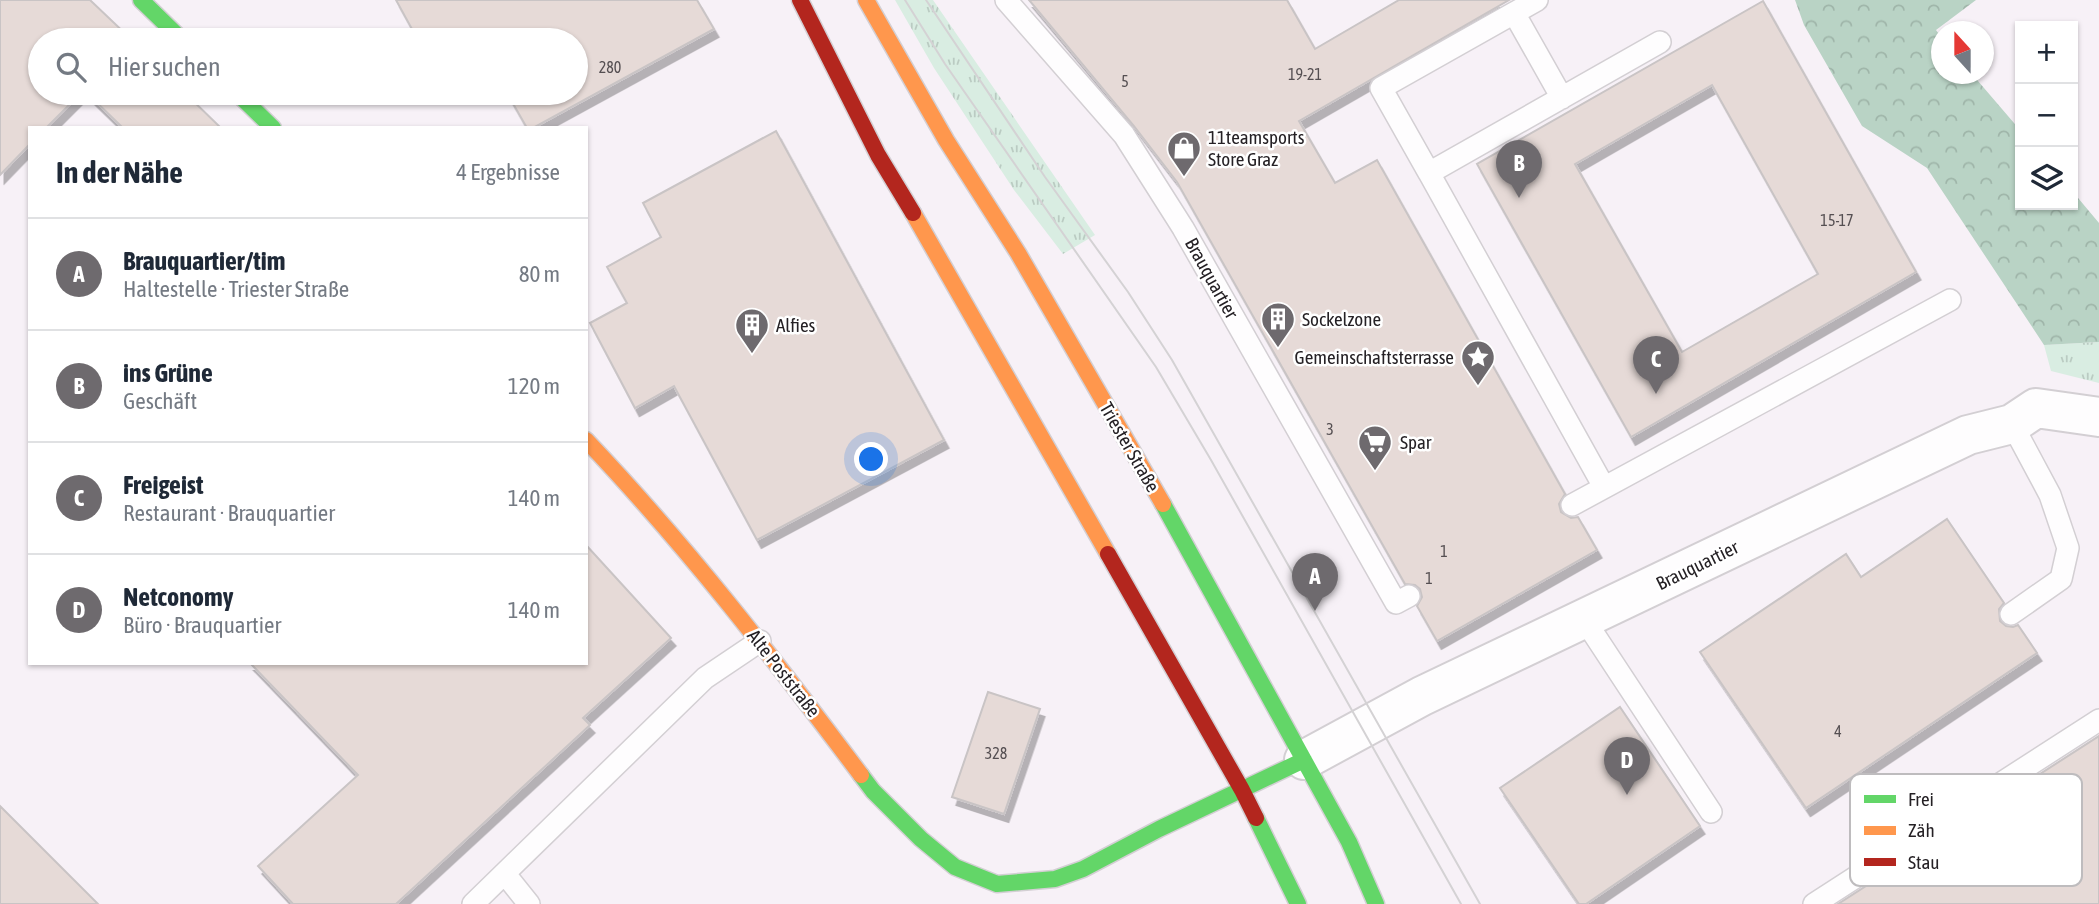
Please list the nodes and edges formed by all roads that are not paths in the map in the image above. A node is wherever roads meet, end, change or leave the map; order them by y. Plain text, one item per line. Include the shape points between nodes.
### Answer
1 (141, 0) edge
2 (800, 0) edge
3 (866, 0) edge
4 (1006, 0) edge
5 (1537, 0) edge
6 (1514, 13) junction
7 (170, 28) edge
8 (1660, 41) dead end
9 (1562, 98) junction
10 (249, 105) edge
11 (271, 126) edge
12 (1429, 173) junction
13 (1950, 300) dead end
14 (2099, 417) edge
15 (2012, 424) junction
16 (588, 442) edge
17 (1604, 487) junction
18 (1572, 505) dead end
19 (1409, 596) dead end
20 (2011, 614) dead end
21 (1584, 619) junction
22 (760, 642) junction
23 (2099, 720) edge
24 (1304, 760) junction
25 (2015, 774) edge
26 (1241, 790) junction
27 (1711, 812) dead end
28 (505, 874) junction
29 (1850, 881) edge
30 (998, 894) edge
31 (473, 904) edge
32 (528, 904) edge
33 (1298, 904) edge
34 (1376, 904) edge
35 (1814, 904) edge

1 - 7 main road
2 - 26 main road via 878,155
3 - 24 main road, Triester Straße via 1140,462
4 - 19 lane, Brauquartier via 1124,135 1184,228 1396,603
5 - 6 lane
6 - 9 lane
6 - 12 lane via 1381,88
8 - 9 lane
9 - 12 lane
10 - 11 main road
12 - 17 lane
13 - 17 lane
14 - 15 street, Brauquartier via 2036,408
15 - 20 lane via 2050,495 2068,548 2061,579
15 - 21 street, Brauquartier via 1968,435
16 - 22 main road, Alte Poststraße via 643,500
17 - 18 lane
21 - 24 street, Brauquartier via 1422,696
21 - 27 lane
22 - 28 lane via 705,678
22 - 30 main road, Alte Poststraße via 873,791 920,839
23 - 25 lane
24 - 26 main road, Alte Poststraße
24 - 34 main road, Triester Straße via 1349,842
26 - 30 main road, Alte Poststraße via 1083,869
26 - 33 main road
28 - 31 lane
28 - 32 lane
29 - 35 lane

